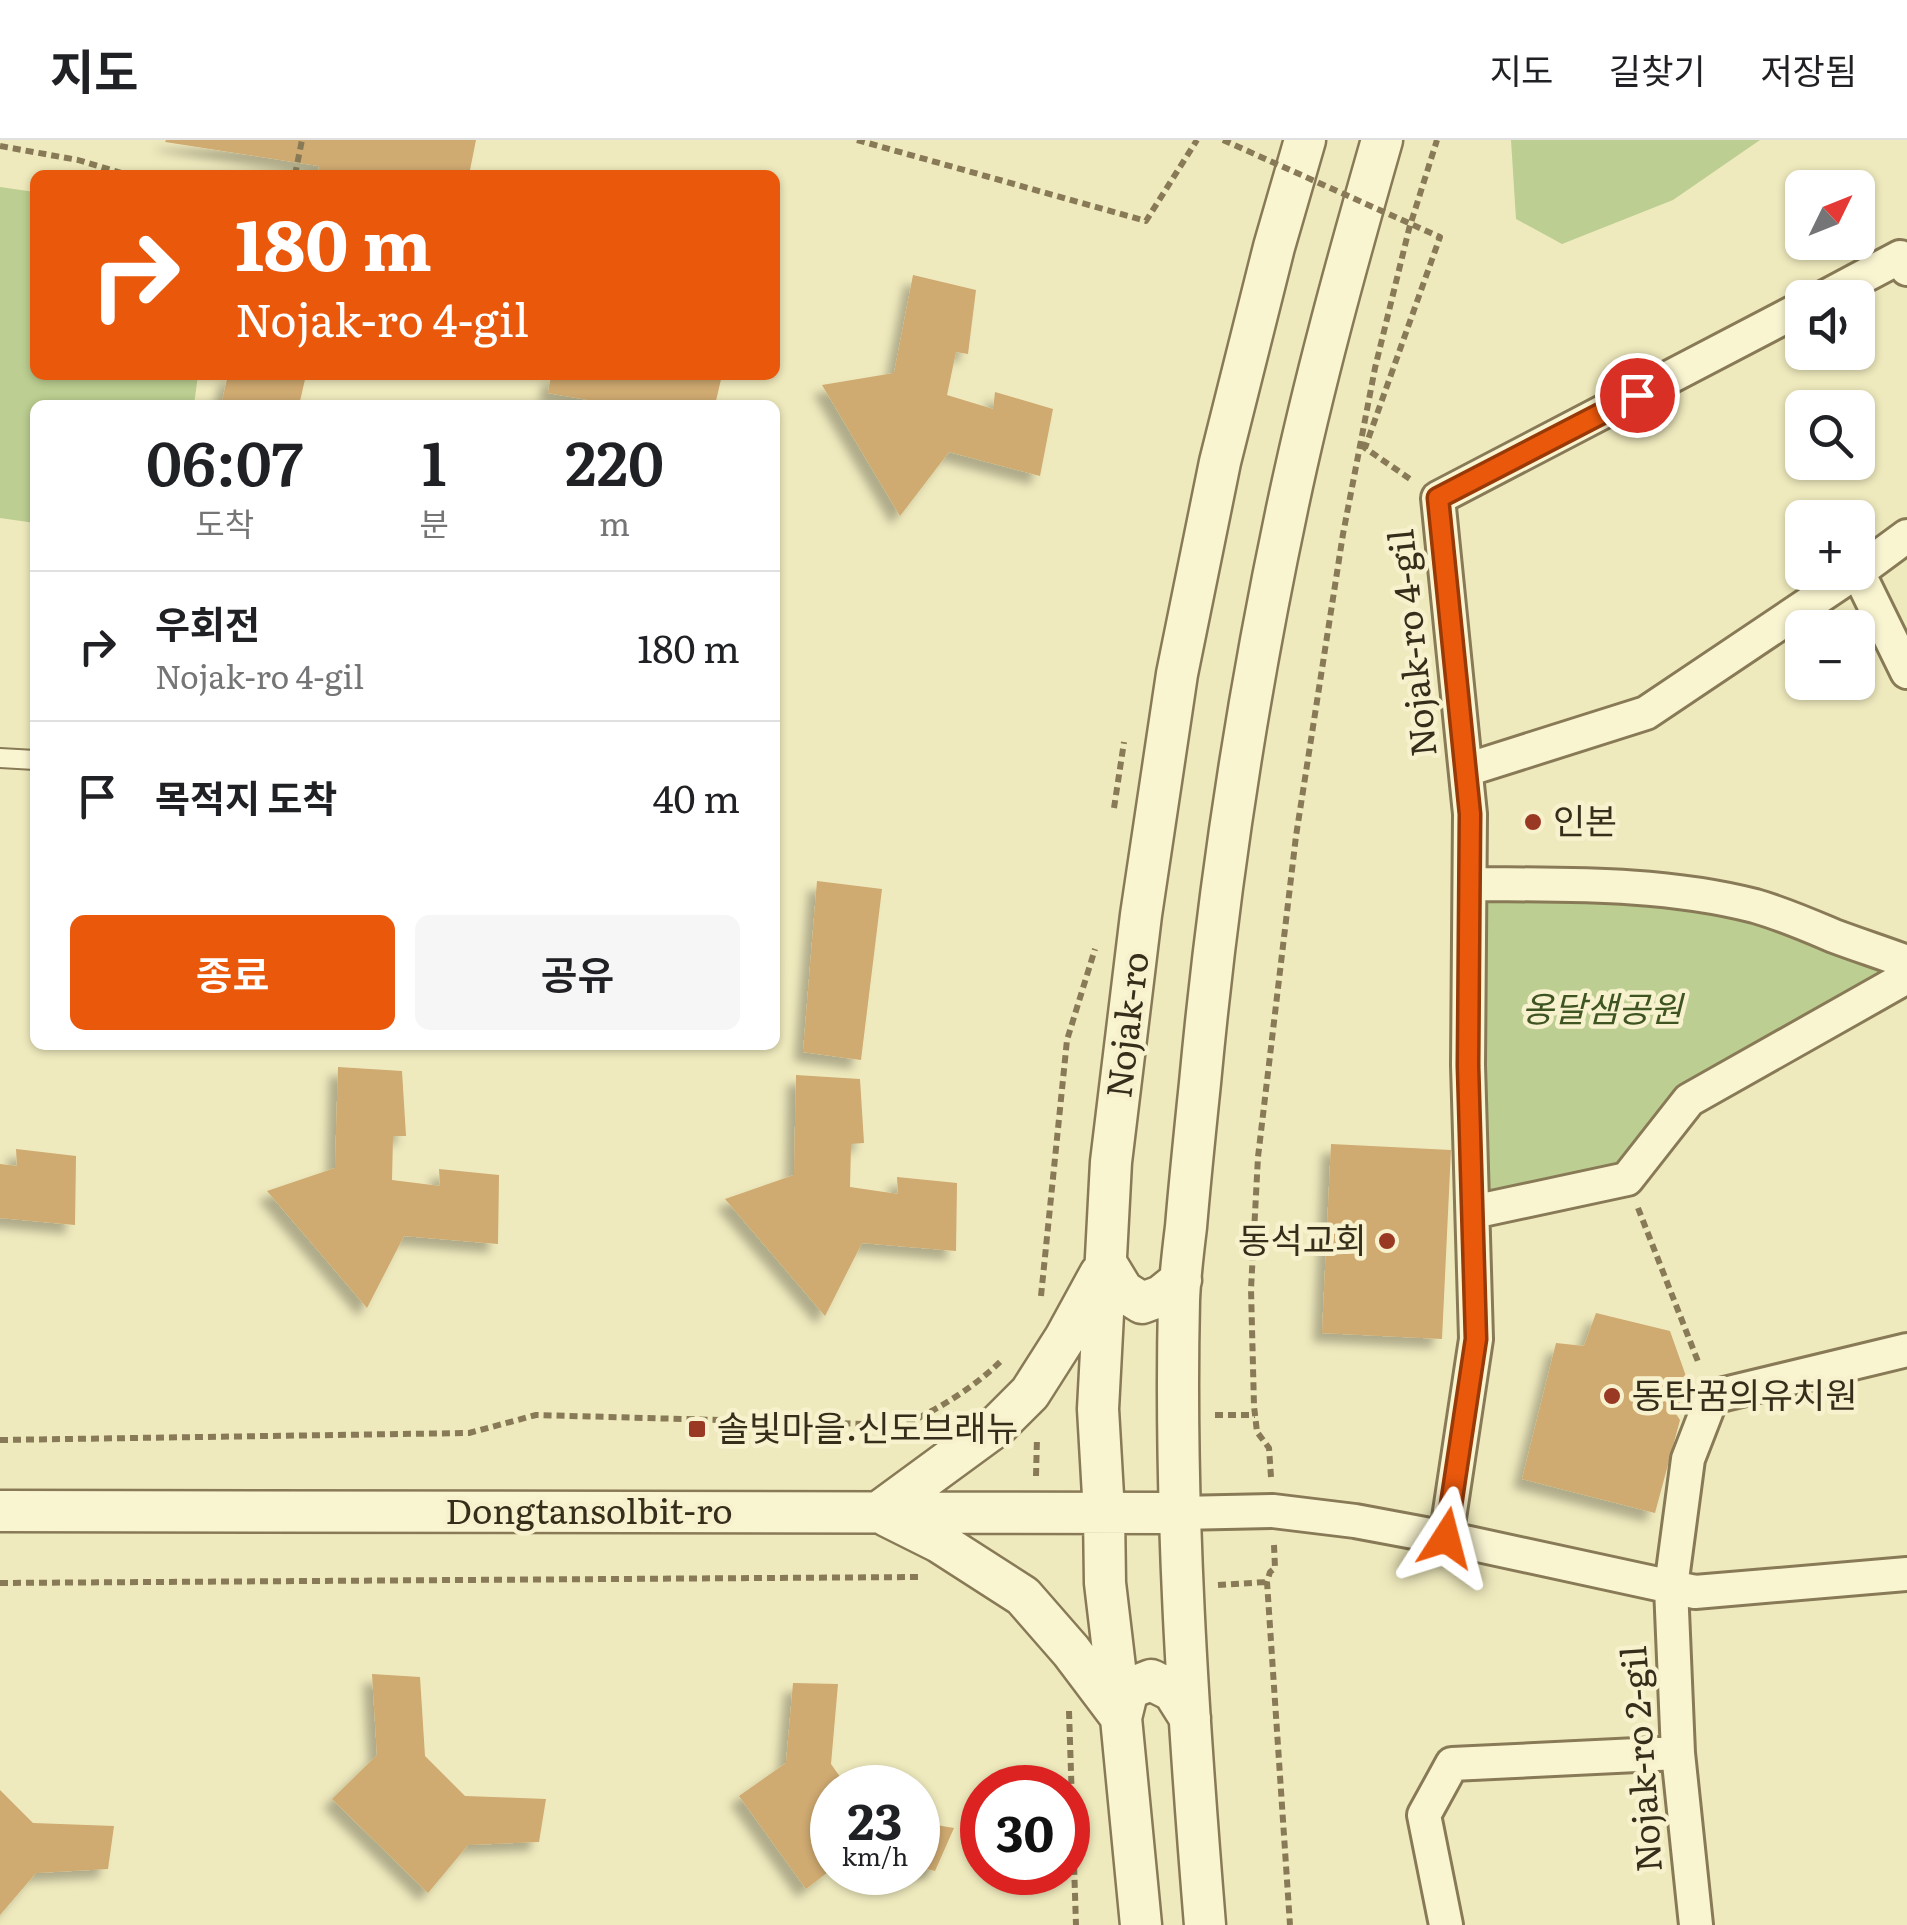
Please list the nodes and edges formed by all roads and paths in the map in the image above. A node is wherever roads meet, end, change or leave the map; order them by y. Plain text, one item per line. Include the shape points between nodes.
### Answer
1 (48, 140) edge
2 (302, 140) edge
3 (857, 140) edge
4 (1197, 140) edge
5 (1223, 140) edge
6 (1265, 140) edge
7 (1305, 140) edge
8 (1382, 140) edge
9 (1437, 140) edge
10 (0, 146) edge
11 (46, 154) junction
12 (1260, 157) dead end
13 (111, 170) edge
14 (297, 170) edge
15 (1907, 268) edge
16 (1857, 280) edge
17 (1785, 317) edge
18 (1438, 498) junction
19 (1907, 536) edge
20 (1875, 559) edge
21 (1830, 590) edge
22 (1866, 590) edge
23 (1907, 672) edge
24 (1125, 735) dead end
25 (0, 758) edge
26 (30, 760) edge
27 (1466, 770) junction
28 (1112, 826) dead end
29 (1470, 884) junction
30 (1099, 935) dead end
31 (1907, 962) edge
32 (1907, 977) edge
33 (1627, 1180) junction
34 (1473, 1212) junction
35 (1106, 1263) junction
36 (1180, 1280) junction
37 (1041, 1301) dead end
38 (1907, 1350) edge
39 (1010, 1352) dead end
40 (1712, 1397) junction
41 (0, 1440) edge
42 (1270, 1448) dead end
43 (0, 1510) edge
44 (879, 1512) junction
45 (1104, 1513) junction
46 (1179, 1514) junction
47 (1446, 1538) junction
48 (1274, 1568) dead end
49 (1907, 1574) edge
50 (934, 1579) dead end
51 (0, 1583) edge
52 (1671, 1587) junction
53 (1064, 1697) dead end
54 (1121, 1718) junction
55 (1190, 1718) junction
56 (1678, 1753) junction
57 (1076, 1925) edge
58 (1141, 1925) edge
59 (1205, 1925) edge
60 (1290, 1925) edge
61 (1446, 1925) edge
62 (1696, 1925) edge

1 - 11 path
2 - 14 path
3 - 4 path via 1146,222
5 - 18 path, bridge via 1440,237 1365,448
6 - 12 path
7 - 35 street, Nojak-ro via 1220,462 1177,674 1134,970
8 - 36 street via 1318,375 1247,721 1220,888
9 - 42 path via 1375,368 1296,836 1258,1158 1251,1289 1257,1432
10 - 11 path
11 - 13 path
15 - 16 street via 1900,257
17 - 18 street, Nojak-ro 4-gil
18 - 27 street, Nojak-ro 4-gil
19 - 20 street, Nojak-ro 4-gil
21 - 27 street, Nojak-ro 4-gil via 1646,714
22 - 23 street
24 - 28 path
25 - 26 lane
27 - 29 street, Nojak-ro 4-gil
29 - 31 street via 1684,892 1794,918
29 - 34 street, Nojak-ro 4-gil
30 - 37 path via 1067,1040
32 - 33 street via 1689,1100
33 - 34 street
33 - 40 path
34 - 47 street, Nojak-ro 4-gil via 1476,1339
35 - 36 street via 1123,1290 1142,1303
35 - 44 street via 1030,1393 999,1424
35 - 45 street, Nojak-ro via 1098,1409
36 - 46 street
38 - 40 street
39 - 41 path via 942,1407 904,1425 536,1415 470,1433
40 - 52 street via 1688,1459
43 - 44 street, Dongtansolbit-ro
44 - 45 street, Dongtansolbit-ro
44 - 54 street via 1023,1596
45 - 46 street, Dongtansolbit-ro
45 - 54 street, Nojak-ro
46 - 47 street via 1272,1511
46 - 55 street
47 - 52 street
48 - 60 path via 1267,1582
49 - 52 street via 1695,1592
50 - 51 path
52 - 56 street, Nojak-ro 2-gil
53 - 57 path
54 - 55 street via 1128,1689 1151,1680 1173,1691
54 - 58 street, Nojak-ro
55 - 59 street
56 - 61 street via 1452,1764 1424,1815
56 - 62 street, Nojak-ro 2-gil

